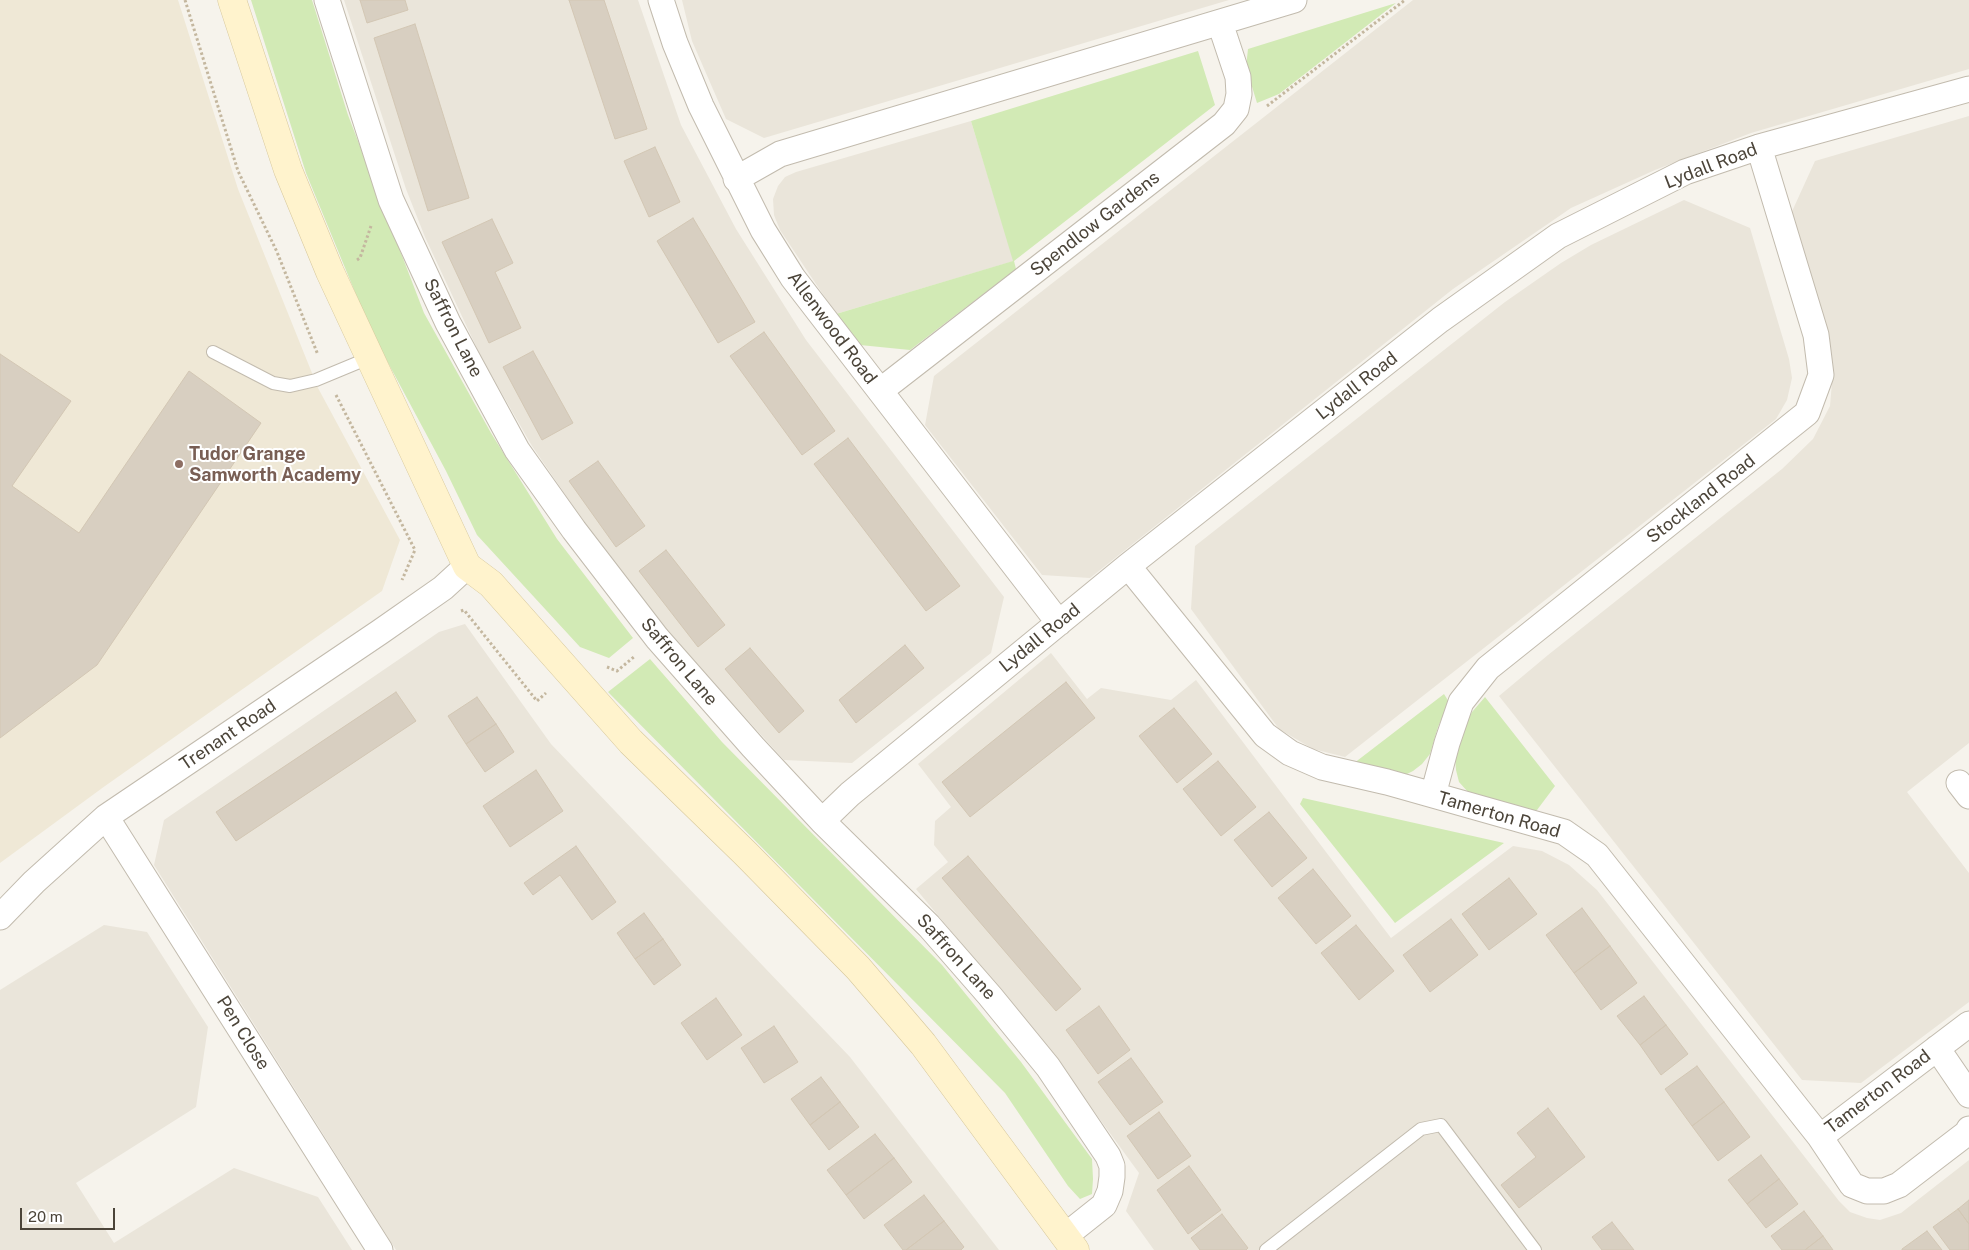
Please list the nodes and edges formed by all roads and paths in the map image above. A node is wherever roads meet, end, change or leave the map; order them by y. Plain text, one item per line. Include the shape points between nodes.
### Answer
1 (185, 0) edge
2 (232, 0) edge
3 (327, 0) edge
4 (661, 0) edge
5 (1294, 0) edge
6 (1405, 0) edge
7 (1220, 22) junction
8 (1969, 89) edge
9 (1224, 124) junction
10 (1759, 147) junction
11 (736, 179) junction
12 (391, 200) junction
13 (330, 272) junction
14 (213, 352) dead end
15 (370, 358) junction
16 (326, 376) junction
17 (880, 391) junction
18 (467, 566) junction
19 (1128, 566) junction
20 (401, 582) dead end
21 (1059, 623) junction
22 (1433, 795) junction
23 (106, 817) junction
24 (822, 821) junction
25 (0, 918) edge
26 (1969, 1024) edge
27 (1937, 1048) junction
28 (1969, 1095) edge
29 (1969, 1129) edge
30 (1820, 1137) junction
31 (1070, 1243) edge
32 (380, 1250) edge
33 (1266, 1250) edge
34 (1535, 1250) edge

1 - 16 path via 238,172 277,252
2 - 13 main road, Saffron Lane via 288,170
3 - 12 street, Saffron Lane
4 - 11 street, Allenwood Road via 678,52
5 - 7 street
6 - 9 path via 1245,123
7 - 9 street, Spendlow Gardens via 1238,77 1239,94 1236,109
7 - 11 street via 780,154
8 - 10 street, Lydall Road
9 - 17 street, Spendlow Gardens
10 - 19 street, Lydall Road via 1684,172 1558,236 1440,320
10 - 22 street, Stockland Road via 1816,334 1821,375 1807,413 1488,668 1461,702
11 - 17 street, Allenwood Road via 793,278
12 - 13 path via 378,204 360,258
12 - 24 street, Saffron Lane via 448,323 518,450 574,530 657,638
13 - 15 main road, Saffron Lane
14 - 16 lane via 272,383 290,386
15 - 16 lane
15 - 18 main road, Saffron Lane
16 - 20 path via 415,550
17 - 21 street, Allenwood Road
18 - 23 street, Trenant Road via 443,588 380,632
18 - 31 main road, Saffron Lane via 491,584 631,742 858,968 923,1044
19 - 21 street, Lydall Road
19 - 22 street, Tamerton Road via 1265,734 1290,753 1322,767
21 - 24 street, Lydall Road via 850,794
22 - 30 street, Tamerton Road via 1564,832 1597,855
23 - 25 street, Trenant Road via 34,882
23 - 32 street, Pen Close
24 - 31 street, Saffron Lane via 930,926 990,996 1048,1067 1108,1156 1112,1177 1104,1205
26 - 27 street, Tamerton Road
27 - 28 street, Tamerton Road
27 - 30 street, Tamerton Road
29 - 30 street, Tamerton Road via 1899,1185 1884,1191 1867,1192 1852,1185
33 - 34 lane via 1421,1129 1441,1125

